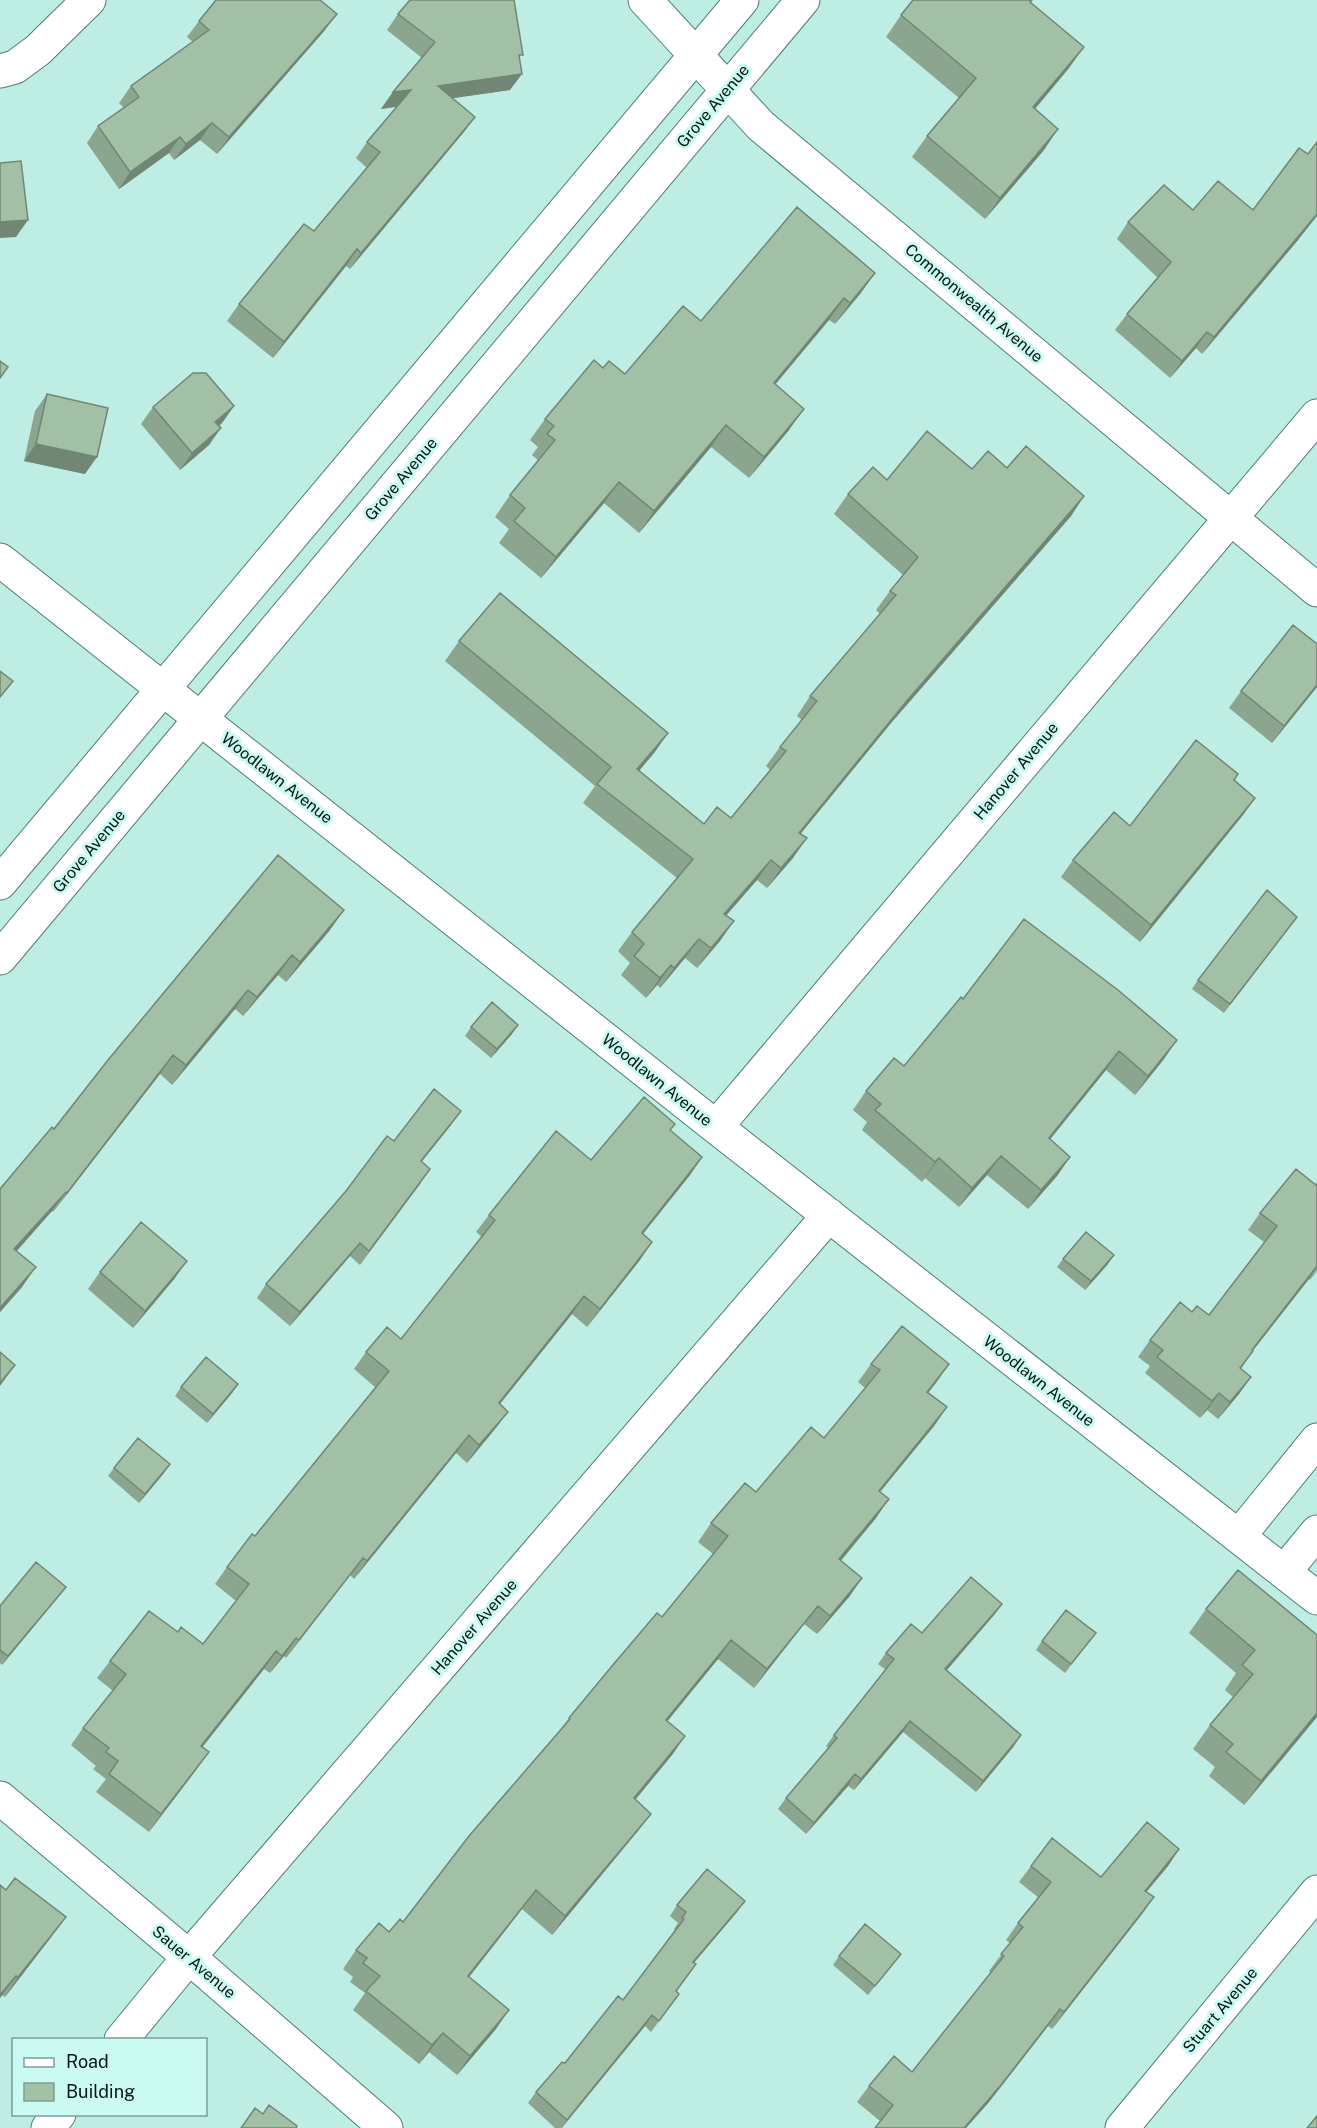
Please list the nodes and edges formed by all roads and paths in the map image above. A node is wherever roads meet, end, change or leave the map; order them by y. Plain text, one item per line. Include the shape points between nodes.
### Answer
1 (89, 0) edge
2 (645, 0) edge
3 (742, 0) edge
4 (803, 0) edge
5 (695, 55) junction
6 (0, 70) edge
7 (727, 90) junction
8 (1317, 416) edge
9 (1232, 518) junction
10 (0, 560) edge
11 (1317, 590) edge
12 (162, 688) junction
13 (201, 718) junction
14 (0, 883) edge
15 (0, 958) edge
16 (716, 1127) junction
17 (829, 1215) junction
18 (1317, 1440) edge
19 (1317, 1533) edge
20 (1239, 1536) junction
21 (1284, 1572) junction
22 (1317, 1598) edge
23 (0, 1798) edge
24 (1317, 1892) edge
25 (189, 1957) junction
26 (123, 2038) edge
27 (58, 2116) edge
28 (48, 2128) edge
29 (386, 2128) edge
30 (1122, 2128) edge

1 - 6 street via 38,50 15,67
2 - 5 street, Commonwealth Avenue
3 - 5 street
4 - 7 street, Grove Avenue
5 - 7 street, Commonwealth Avenue
5 - 12 street
7 - 9 street, Commonwealth Avenue via 761,126
7 - 13 street, Grove Avenue
8 - 9 street, Hanover Avenue
9 - 11 street, Commonwealth Avenue
9 - 16 street, Hanover Avenue
10 - 12 street, Woodlawn Avenue
12 - 13 street, Woodlawn Avenue
12 - 14 street
13 - 15 street, Grove Avenue
13 - 16 street, Woodlawn Avenue
16 - 17 street, Woodlawn Avenue
17 - 20 street, Woodlawn Avenue
17 - 25 street, Hanover Avenue
18 - 20 street
19 - 21 street
20 - 21 street, Woodlawn Avenue
21 - 22 street, Woodlawn Avenue
23 - 25 street, Sauer Avenue
24 - 30 street, Stuart Avenue
25 - 26 street, Hanover Avenue
25 - 29 street, Sauer Avenue
27 - 28 street

